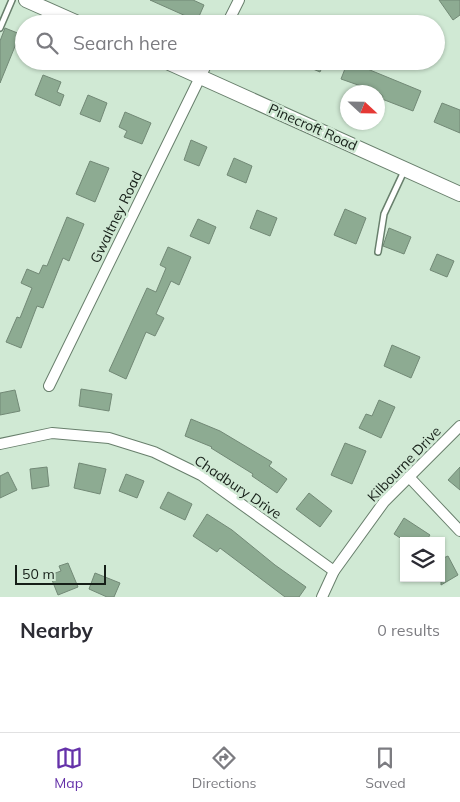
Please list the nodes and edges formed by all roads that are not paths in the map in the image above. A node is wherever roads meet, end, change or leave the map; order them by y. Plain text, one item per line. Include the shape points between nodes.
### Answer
1 (12, 0) edge
2 (239, 0) edge
3 (31, 1) edge
4 (61, 15) edge
5 (232, 15) edge
6 (0, 28) edge
7 (185, 70) edge
8 (204, 70) edge
9 (200, 77) junction
10 (405, 169) junction
11 (460, 194) edge
12 (378, 252) dead end
13 (49, 386) dead end
14 (460, 426) edge
15 (0, 444) edge
16 (409, 477) junction
17 (460, 531) edge
18 (334, 571) junction
19 (322, 597) edge

1 - 6 lane
2 - 5 street
3 - 4 street
7 - 9 street, Pinecroft Road
8 - 9 street, Gwaltney Road
9 - 10 street, Pinecroft Road
9 - 13 street, Gwaltney Road
10 - 11 street, Pinecroft Road
10 - 12 lane via 384,214
14 - 16 street, Kilbourne Drive
15 - 18 street, Chadbury Drive via 52,433 109,438 154,452 200,475
16 - 17 street
16 - 18 street, Kilbourne Drive via 384,502
18 - 19 street, Kilbourne Drive

